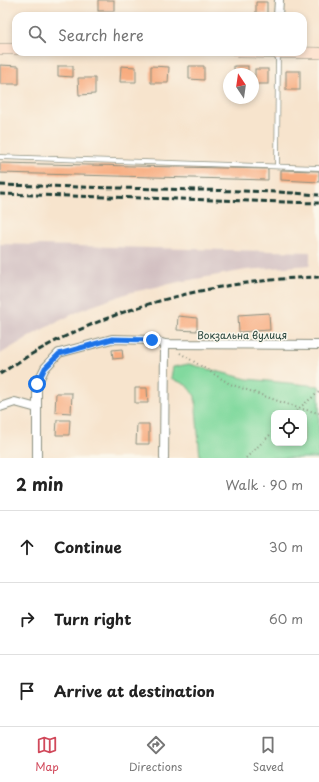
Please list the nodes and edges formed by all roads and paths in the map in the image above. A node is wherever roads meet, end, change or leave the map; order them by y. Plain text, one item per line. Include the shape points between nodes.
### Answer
1 (279, 0) edge
2 (278, 12) edge
3 (0, 49) edge
4 (12, 49) edge
5 (307, 53) edge
6 (319, 53) edge
7 (278, 56) edge
8 (0, 157) edge
9 (277, 166) junction
10 (319, 168) edge
11 (165, 344) junction
12 (319, 345) edge
13 (319, 392) edge
14 (0, 407) edge
15 (37, 408) junction
16 (298, 408) junction
17 (319, 413) edge
18 (271, 434) edge
19 (37, 458) edge
20 (164, 458) edge
21 (246, 458) edge

1 - 2 street
3 - 4 street
5 - 6 street
7 - 9 lane
8 - 9 lane
9 - 10 lane
11 - 12 street, Вокзальна вулиця
11 - 15 street, Вокзальна вулиця via 152,340 112,339 59,354 45,368 37,384
11 - 16 path via 230,384
11 - 20 street
13 - 16 path
14 - 15 street via 15,402
15 - 19 street, Вокзальна вулиця
16 - 17 path
18 - 21 path

